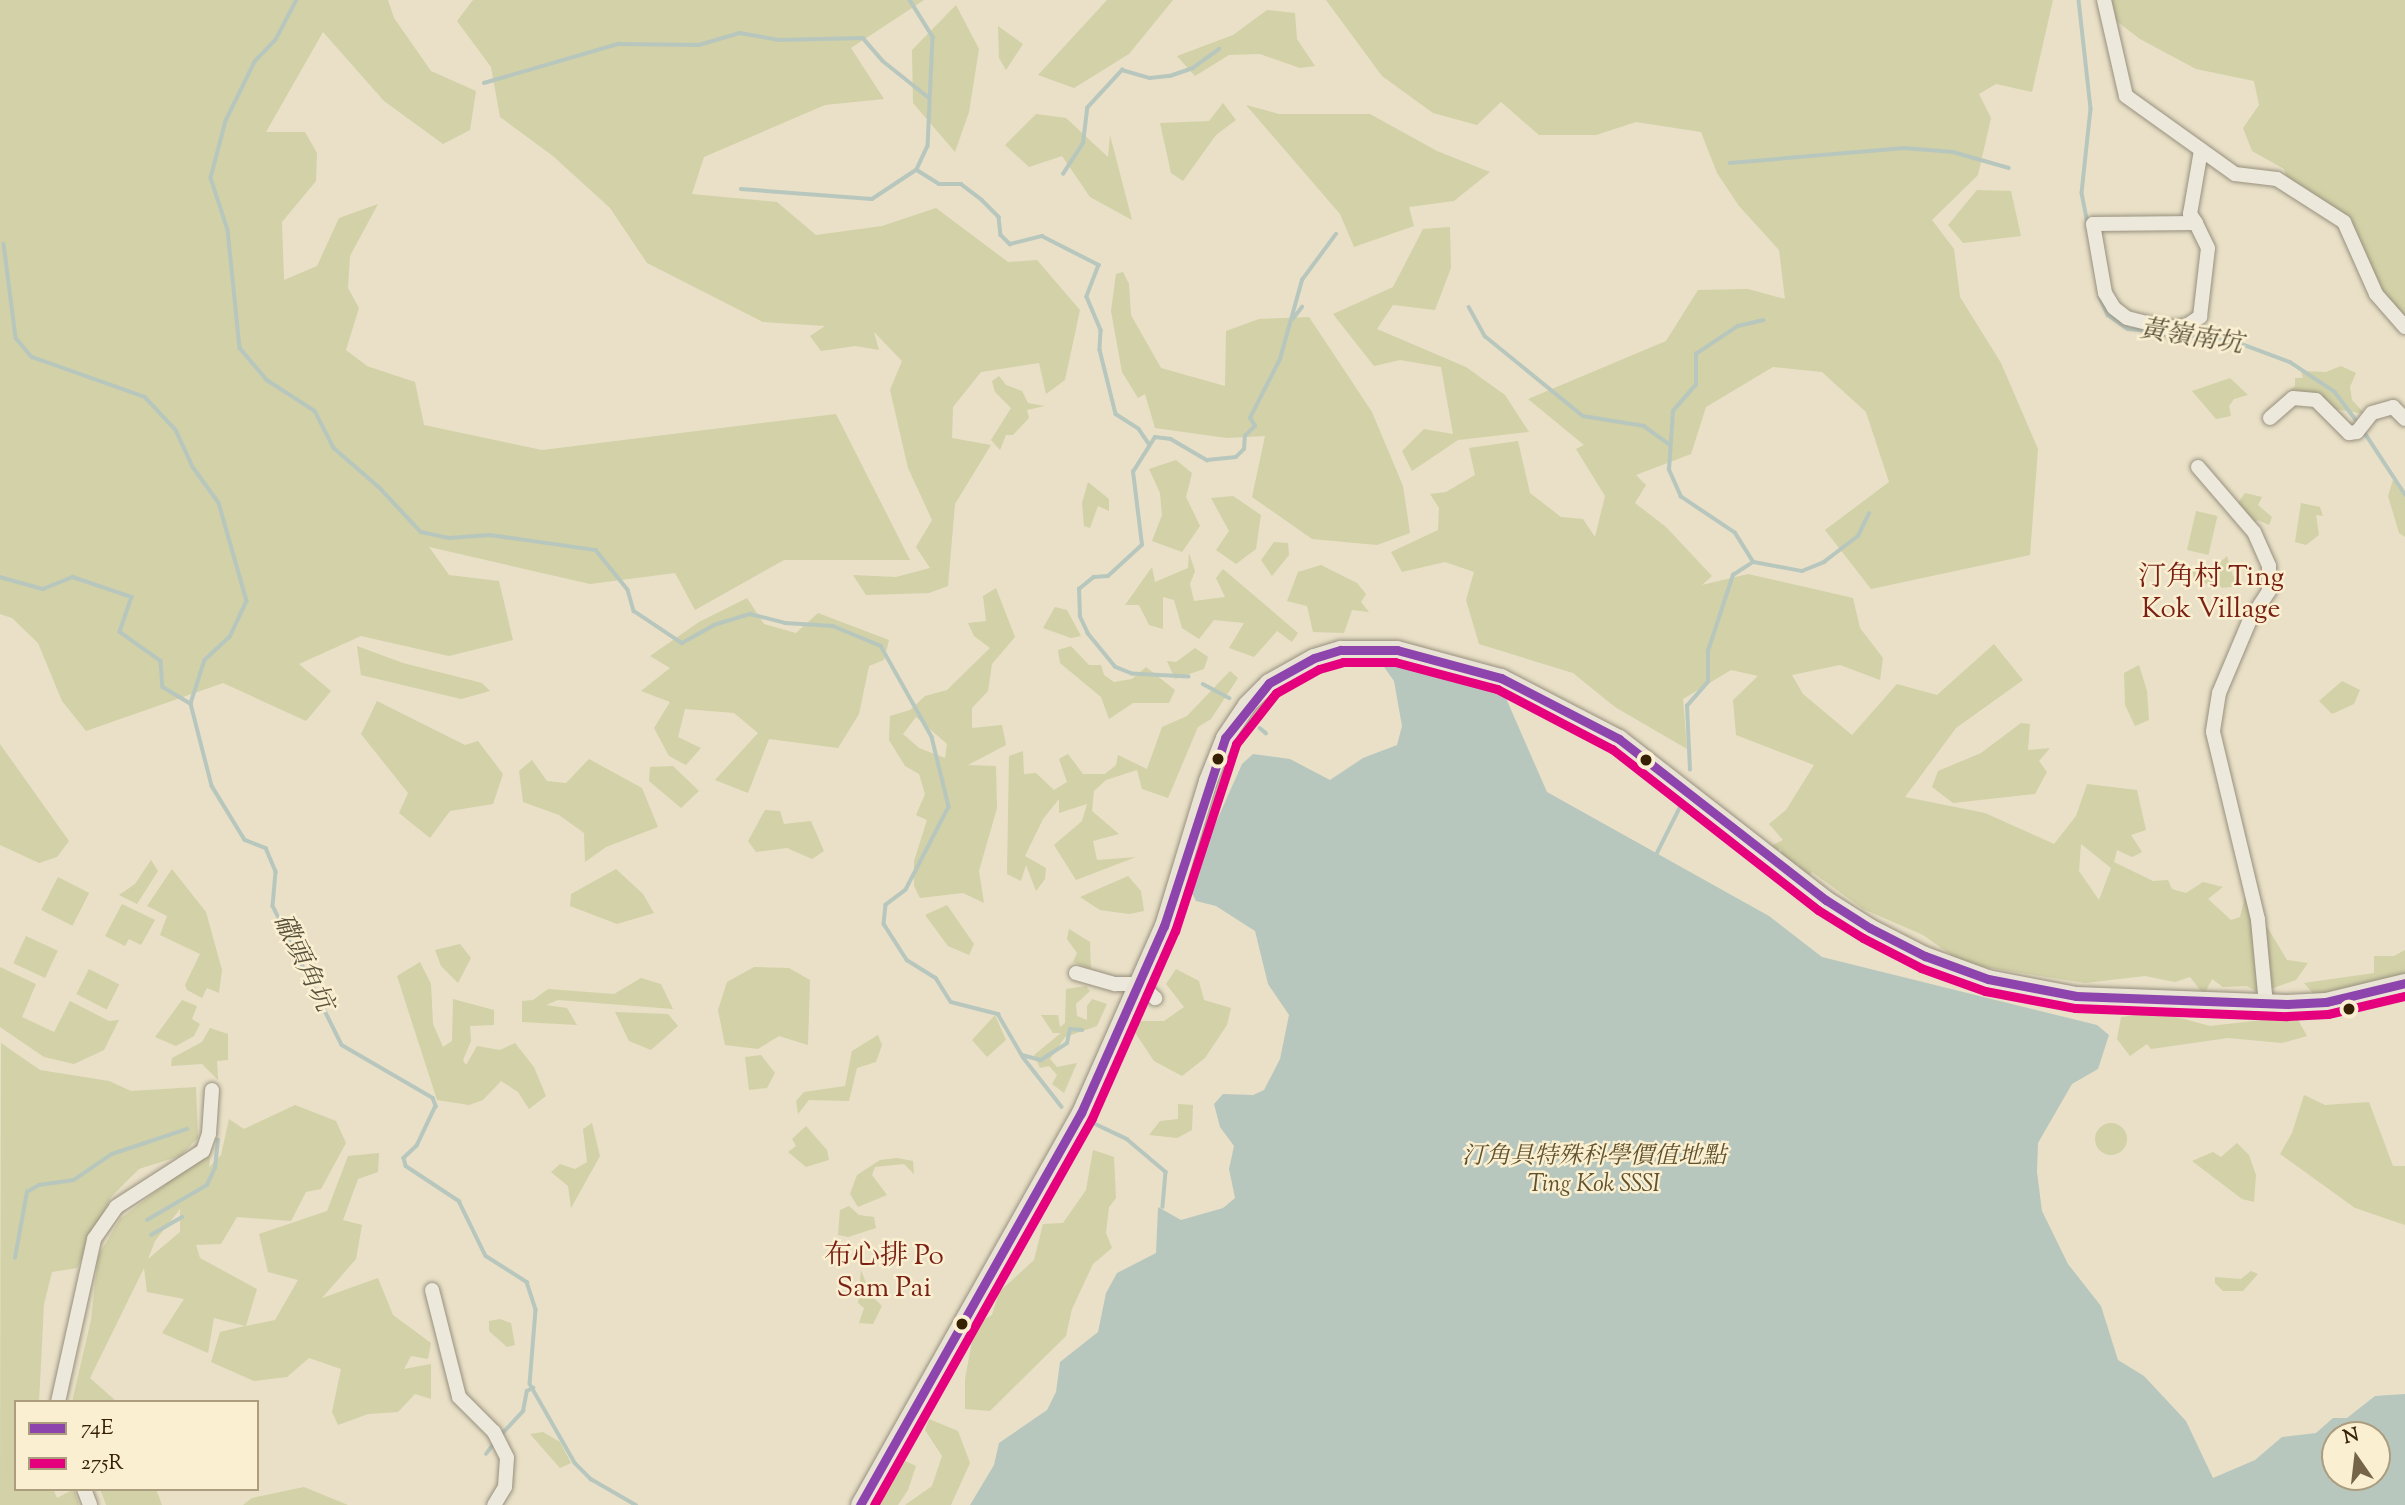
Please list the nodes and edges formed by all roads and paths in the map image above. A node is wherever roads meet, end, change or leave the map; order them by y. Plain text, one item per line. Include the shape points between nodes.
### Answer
1 (2104, 0) edge
2 (2201, 150) junction
3 (2196, 223) junction
4 (2405, 327) edge
5 (2270, 418) dead end
6 (2405, 419) edge
7 (2198, 467) dead end
8 (1076, 973) dead end
9 (2405, 983) edge
10 (1140, 984) junction
11 (1155, 998) dead end
12 (2266, 1004) junction
13 (212, 1090) dead end
14 (432, 1290) dead end
15 (58, 1400) edge
16 (495, 1505) edge
17 (860, 1505) edge

1 - 2 street via 2126,96
2 - 3 street via 2190,214
2 - 4 street via 2235,174 2277,179 2344,222 2376,294
3 - 3 street via 2093,223 2105,293 2114,308 2127,318 2167,328 2186,326 2200,317 2208,248
5 - 6 street via 2293,398 2316,400 2349,433 2357,432 2372,413 2393,407
7 - 12 street via 2254,532 2269,566 2269,592 2249,622 2219,693 2213,720 2216,758 2258,920
8 - 10 street via 1115,984
9 - 12 main road via 2326,1002
10 - 11 street
10 - 12 main road via 1181,876 1214,763 1239,715 1269,683 1302,662 1341,650 1374,649 1427,655 1491,674 1586,719 1658,768 1826,900 1926,956 1988,979 2076,996
10 - 17 main road via 1081,1113
13 - 15 street via 209,1134 202,1151 116,1207 94,1239
14 - 16 street via 458,1398 498,1437 508,1470

